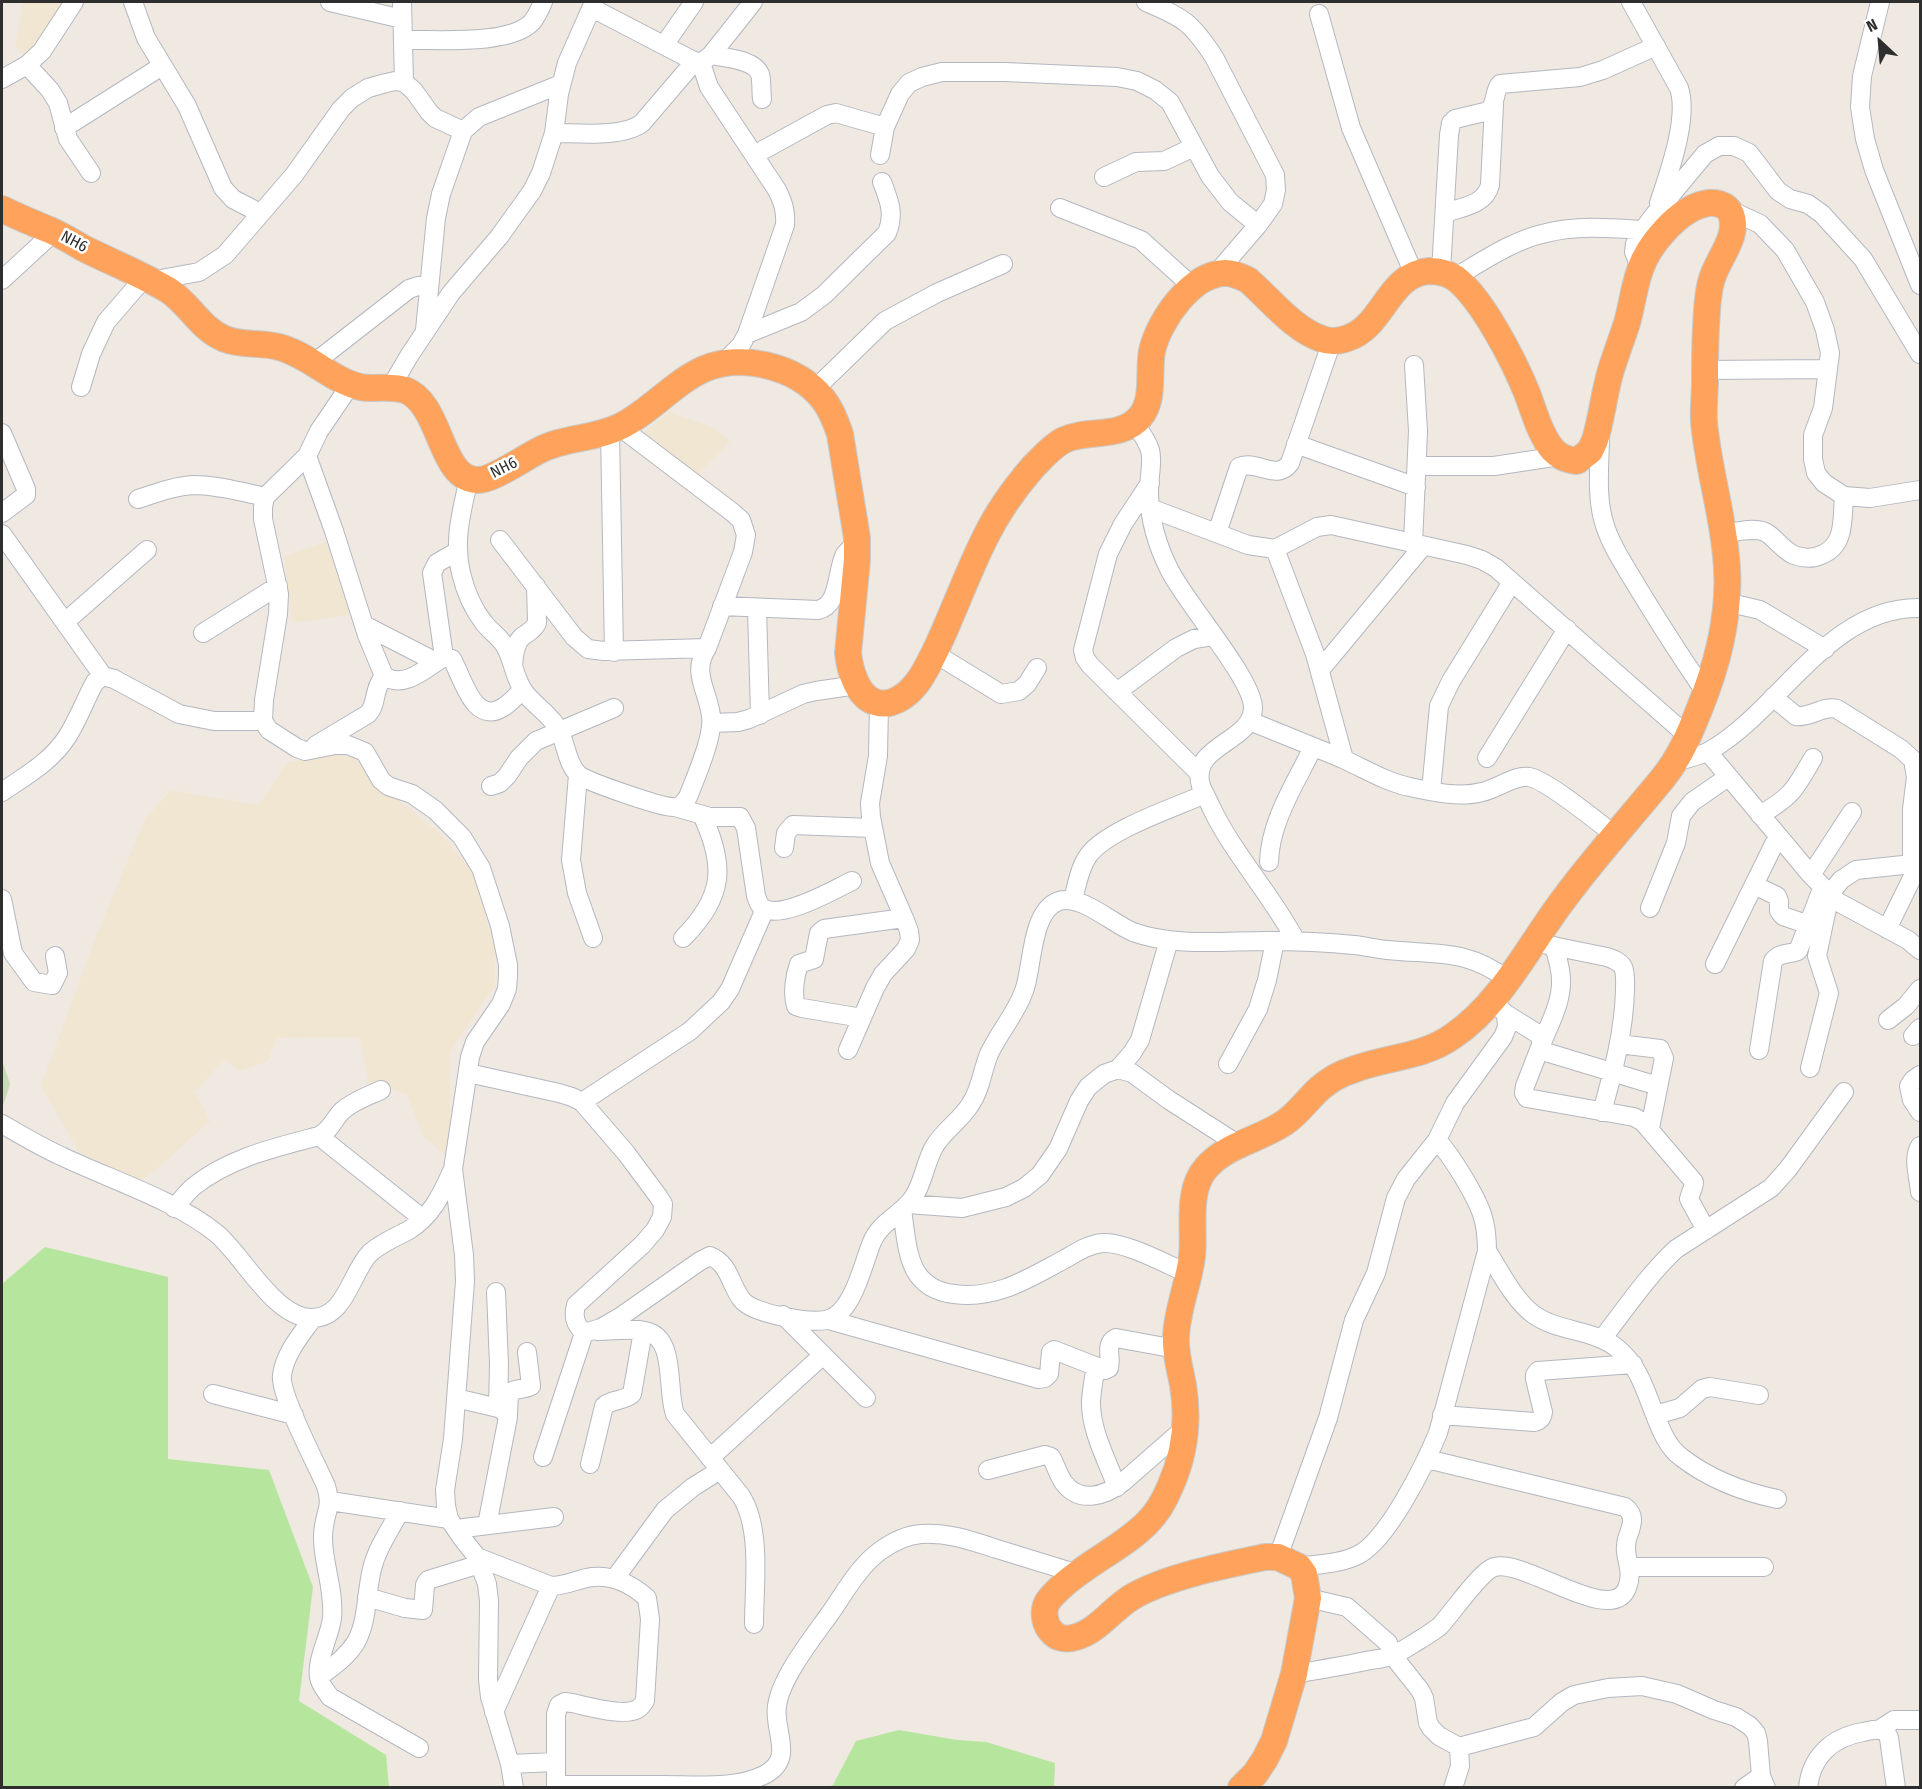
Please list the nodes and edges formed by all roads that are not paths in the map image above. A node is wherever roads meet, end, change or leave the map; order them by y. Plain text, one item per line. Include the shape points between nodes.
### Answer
1 (74, 2) edge
2 (133, 2) edge
3 (330, 2) edge
4 (543, 2) edge
5 (694, 2) edge
6 (753, 2) edge
7 (1146, 2) edge
8 (1631, 2) edge
9 (1880, 2) edge
10 (593, 5) edge
11 (402, 10) edge
12 (1319, 14) dead end
13 (403, 40) junction
14 (664, 45) junction
15 (1656, 46) junction
16 (703, 59) junction
17 (27, 65) junction
18 (162, 66) junction
19 (2, 80) edge
20 (404, 82) junction
21 (561, 84) junction
22 (762, 99) dead end
23 (1494, 105) junction
24 (885, 127) junction
25 (64, 128) junction
26 (463, 131) junction
27 (554, 133) junction
28 (1194, 147) junction
29 (754, 155) junction
30 (880, 155) dead end
31 (91, 173) dead end
32 (1104, 177) dead end
33 (882, 182) dead end
34 (1060, 208) dead end
35 (2, 209) edge
36 (1728, 209) junction
37 (260, 213) junction
38 (1445, 213) junction
39 (1655, 214) junction
40 (1258, 225) junction
41 (1643, 230) junction
42 (54, 232) junction
43 (1003, 264) dead end
44 (1640, 267) junction
45 (1414, 274) junction
46 (1448, 274) junction
47 (147, 279) junction
48 (2, 280) edge
49 (1204, 281) junction
50 (1920, 285) edge
51 (429, 286) junction
52 (425, 332) junction
53 (747, 334) junction
54 (1332, 341) junction
55 (1920, 354) edge
56 (314, 363) junction
57 (723, 363) junction
58 (1414, 365) dead end
59 (1828, 369) junction
60 (1705, 370) junction
61 (351, 384) junction
62 (81, 387) dead end
63 (391, 387) junction
64 (814, 390) junction
65 (1600, 421) junction
66 (1134, 423) junction
67 (615, 429) junction
68 (2, 433) edge
69 (1296, 444) junction
70 (307, 456) junction
71 (1560, 456) junction
72 (1417, 466) junction
73 (469, 478) junction
74 (1150, 483) junction
75 (1416, 487) junction
76 (1920, 490) edge
77 (265, 496) junction
78 (1844, 496) junction
79 (138, 499) dead end
80 (1150, 508) junction
81 (2, 513) edge
82 (1217, 533) junction
83 (2, 534) edge
84 (1723, 534) junction
85 (500, 540) dead end
86 (1418, 545) junction
87 (857, 546) junction
88 (1275, 549) junction
89 (147, 550) dead end
90 (458, 551) junction
91 (1512, 582) junction
92 (278, 586) junction
93 (536, 586) junction
94 (1726, 602) junction
95 (723, 606) junction
96 (757, 608) junction
97 (1920, 608) edge
98 (65, 622) junction
99 (364, 625) junction
100 (1567, 629) junction
101 (202, 633) dead end
102 (1213, 636) junction
103 (707, 648) junction
104 (1826, 649) junction
105 (614, 652) junction
106 (934, 653) junction
107 (440, 660) junction
108 (513, 666) junction
109 (1037, 668) dead end
110 (1320, 670) junction
111 (103, 676) junction
112 (384, 676) junction
113 (857, 685) junction
114 (523, 690) junction
115 (1117, 692) junction
116 (1706, 693) junction
117 (1773, 697) junction
118 (879, 704) junction
119 (614, 708) dead end
120 (760, 715) junction
121 (263, 721) junction
122 (1250, 721) junction
123 (712, 723) junction
124 (560, 732) junction
125 (1698, 745) junction
126 (1313, 747) junction
127 (305, 752) junction
128 (1487, 758) dead end
129 (1813, 758) dead end
130 (1344, 759) junction
131 (1199, 772) junction
132 (578, 775) junction
133 (2, 777) edge
134 (1728, 777) junction
135 (20, 779) junction
136 (490, 786) dead end
137 (1431, 791) junction
138 (2, 792) edge
139 (1205, 794) junction
140 (675, 807) junction
141 (1852, 812) dead end
142 (702, 815) junction
143 (1760, 815) junction
144 (872, 828) junction
145 (1616, 836) junction
146 (1778, 836) junction
147 (784, 848) dead end
148 (1269, 862) dead end
149 (1918, 862) edge
150 (852, 881) dead end
151 (1754, 885) junction
152 (1821, 885) junction
153 (2, 899) edge
154 (1073, 900) junction
155 (1650, 908) dead end
156 (765, 909) junction
157 (904, 918) junction
158 (1809, 925) junction
159 (1887, 929) junction
160 (593, 938) dead end
161 (683, 938) dead end
162 (1168, 940) junction
163 (1275, 941) junction
164 (1296, 941) junction
165 (1544, 944) junction
166 (1920, 950) edge
167 (55, 956) dead end
168 (1715, 964) dead end
169 (1508, 980) junction
170 (1920, 989) edge
171 (1498, 1007) junction
172 (862, 1018) junction
173 (1888, 1020) dead end
174 (1619, 1044) junction
175 (1540, 1048) junction
176 (848, 1050) dead end
177 (1758, 1050) dead end
178 (1228, 1064) dead end
179 (1810, 1068) dead end
180 (1118, 1069) junction
181 (468, 1073) junction
182 (1613, 1073) junction
183 (1920, 1074) edge
184 (1658, 1086) junction
185 (381, 1090) dead end
186 (1844, 1092) dead end
187 (582, 1102) junction
188 (1602, 1112) junction
189 (1920, 1112) edge
190 (2, 1124) edge
191 (1650, 1128) junction
192 (320, 1136) junction
193 (1437, 1140) junction
194 (1239, 1145) junction
195 (1920, 1146) edge
196 (453, 1169) junction
197 (1920, 1192) edge
198 (905, 1207) junction
199 (174, 1208) junction
200 (423, 1219) junction
201 (1706, 1230) junction
202 (1487, 1251) junction
203 (1189, 1274) junction
204 (496, 1292) dead end
205 (783, 1316) junction
206 (313, 1318) junction
207 (830, 1320) junction
208 (642, 1331) junction
209 (588, 1332) junction
210 (1602, 1339) junction
211 (1176, 1349) junction
212 (527, 1352) dead end
213 (823, 1355) junction
214 (1633, 1364) junction
215 (1096, 1366) junction
216 (213, 1394) dead end
217 (1759, 1395) dead end
218 (456, 1398) junction
219 (866, 1398) dead end
220 (503, 1412) junction
221 (294, 1415) junction
222 (1442, 1415) junction
223 (1655, 1415) junction
224 (1186, 1426) junction
225 (543, 1457) dead end
226 (1427, 1459) junction
227 (590, 1464) dead end
228 (715, 1464) junction
229 (988, 1470) dead end
230 (1117, 1487) junction
231 (1777, 1499) dead end
232 (330, 1501) junction
233 (400, 1511) junction
234 (554, 1517) dead end
235 (453, 1524) junction
236 (487, 1525) junction
237 (478, 1560) junction
238 (1288, 1562) junction
239 (1630, 1567) junction
240 (1764, 1567) dead end
241 (1075, 1573) junction
242 (615, 1578) junction
243 (550, 1587) junction
244 (367, 1598) junction
245 (1308, 1598) junction
246 (754, 1624) dead end
247 (1393, 1656) junction
248 (1294, 1674) junction
249 (319, 1677) junction
250 (494, 1712) junction
251 (1920, 1720) edge
252 (1880, 1729) junction
253 (1460, 1747) junction
254 (419, 1748) dead end
255 (556, 1762) junction
256 (510, 1764) junction
257 (1763, 1782) edge
258 (556, 1786) edge
259 (514, 1788) edge
260 (1241, 1788) edge
261 (1454, 1788) edge
262 (1744, 1788) edge
263 (1809, 1788) edge
264 (1896, 1788) edge

1 - 17 street via 50,41
2 - 18 street via 146,38
3 - 11 street
4 - 13 street via 531,23 510,35
5 - 14 street
6 - 16 street
7 - 40 street via 1178,16 1202,39 1275,175 1273,204
8 - 15 street
9 - 50 street via 1862,76 1860,107 1874,170
10 - 14 street
10 - 21 street
11 - 13 street
12 - 45 street via 1351,128
13 - 20 street
14 - 16 street
15 - 23 street via 1580,77 1500,84
15 - 39 street via 1683,100 1669,172
16 - 22 street via 745,63 756,68
16 - 27 street via 635,129
16 - 29 street via 709,87
17 - 19 street
17 - 25 street via 50,90
18 - 25 street
18 - 37 street via 191,114 227,194
20 - 26 street via 435,118
20 - 37 street via 368,88 341,109 294,175
21 - 26 street via 479,117
21 - 27 street
23 - 38 street via 1488,193 1479,201
23 - 38 street via 1489,111 1451,123
24 - 28 street via 900,94 922,76 942,72 1117,76 1137,81 1170,102
24 - 29 street via 836,113
24 - 30 street
25 - 31 street via 73,149
26 - 51 street via 441,194
27 - 52 street via 532,191 499,237 450,293
28 - 32 street via 1164,161 1136,162
28 - 40 street via 1230,202
29 - 53 street via 777,190 786,214
33 - 53 street via 892,215 887,233 824,295 801,312
34 - 49 street via 1141,240
35 - 42 highway, NH6 / NH6
36 - 44 highway via 1721,204 1701,204 1676,219 1654,243
36 - 59 street via 1760,224 1792,260 1825,330 1830,353
36 - 60 highway via 1732,234 1708,293
37 - 47 street via 225,255 211,265 186,276
38 - 46 street
39 - 41 street
39 - 55 street via 1705,154 1719,146 1734,146 1749,153 1778,191 1822,214 1852,245
40 - 49 street
41 - 44 street via 1634,252
41 - 46 street via 1591,228 1546,233
42 - 47 highway, NH6 / NH6
42 - 48 street
43 - 64 street via 885,321
44 - 65 highway
45 - 46 highway
45 - 54 highway via 1401,283 1367,328 1352,337
46 - 71 highway via 1478,304 1494,329 1545,438
47 - 56 highway, NH6 / NH6 via 170,291 208,329 224,339 278,346
47 - 62 street via 106,322
49 - 54 highway via 1225,273 1248,280 1308,333
49 - 66 highway via 1177,302 1158,333 1150,365 1148,399
51 - 52 street
51 - 56 street via 409,289
52 - 63 street
53 - 57 street
54 - 69 street
56 - 61 highway, NH6 / NH6
57 - 64 highway, NH6 / NH6 via 764,364
57 - 67 highway, NH6 / NH6 via 692,376
58 - 72 street
59 - 60 street
59 - 78 street via 1823,408 1813,435 1813,459 1816,473 1824,483
60 - 84 highway via 1707,448
61 - 63 highway, NH6 / NH6 via 363,388
61 - 70 street
63 - 73 highway, NH6 / NH6 via 416,396 426,406 446,455
64 - 87 highway, NH6 / NH6 via 829,408 840,434
65 - 71 highway via 1590,451 1583,458 1577,461
65 - 116 street via 1600,499 1606,528 1621,560
66 - 74 street via 1152,455
66 - 106 highway via 1062,441 1031,470 994,520
67 - 73 highway, NH6 / NH6 via 551,445 489,477
67 - 95 street via 741,520 746,535 743,552
67 - 105 street
68 - 81 street via 26,495
69 - 75 street
69 - 82 street via 1290,463 1282,471 1251,465 1239,467
70 - 77 street
70 - 99 street
71 - 72 street via 1494,466
72 - 75 street
73 - 90 street
74 - 80 street
74 - 115 street via 1108,554 1083,650 1090,665
75 - 86 street
76 - 78 street via 1870,498
77 - 79 street via 192,485
77 - 92 street via 263,519
78 - 84 street via 1841,535 1830,551 1817,557 1794,555 1764,531
80 - 82 street
80 - 102 street via 1170,572
82 - 88 street via 1248,545
83 - 98 street
84 - 94 highway
85 - 93 street
86 - 88 street via 1331,525 1317,527
86 - 91 street via 1482,560
86 - 110 street
87 - 96 street via 844,554 832,600 826,608
87 - 113 highway, NH6 / NH6 via 848,653
88 - 110 street
89 - 98 street
90 - 107 street via 437,563 432,573
90 - 108 street via 461,574 474,606 505,645
91 - 100 street
91 - 137 street via 1439,706
92 - 101 street
92 - 121 street via 278,614
93 - 105 street via 580,644 588,649
93 - 108 street via 537,623 517,643
94 - 104 street via 1760,610
94 - 116 highway via 1722,639
95 - 96 street
95 - 103 street
96 - 120 street
97 - 104 street via 1881,613 1857,625
98 - 111 street
99 - 107 street
99 - 112 street
100 - 125 street
100 - 128 street
102 - 115 street via 1194,639 1176,648
102 - 122 street via 1250,697 1254,708
103 - 105 street
103 - 123 street via 699,667
104 - 117 street
106 - 109 street via 1001,693 1018,691
106 - 118 highway via 906,694
107 - 112 street via 408,678 395,680
107 - 114 street via 452,659 471,699 486,711 505,707
108 - 114 street
110 - 130 street
111 - 121 street via 178,714 214,721
111 - 135 street via 95,682 55,752
112 - 127 street via 376,686 373,709 368,714
113 - 118 highway
113 - 120 street via 802,694
114 - 124 street
115 - 131 street
116 - 125 highway
117 - 125 street via 1736,733
117 - 149 street via 1796,716 1809,716 1830,707 1837,709 1912,760 1916,777 1912,816
118 - 144 street via 878,756 870,803
119 - 124 street
120 - 123 street via 738,722
121 - 127 street
122 - 126 street
122 - 131 street via 1209,756
123 - 140 street via 688,797 683,805
124 - 132 street
124 - 136 street via 536,741 500,783
125 - 134 street
125 - 145 highway via 1676,762
126 - 130 street
126 - 148 street via 1274,830
127 - 181 street via 335,745 365,752 381,780 423,800 462,837 481,868 500,926 508,976 501,1004 475,1042
129 - 143 street via 1794,792
130 - 137 street via 1387,780
131 - 139 street
132 - 140 street
132 - 160 street via 571,860 577,893
133 - 135 street
134 - 143 street
134 - 155 street via 1692,802 1681,816 1676,843
135 - 138 street
137 - 145 street via 1479,793 1528,777 1543,783
139 - 154 street via 1120,831 1096,846 1082,865
139 - 164 street via 1219,825
140 - 142 street
141 - 152 street
142 - 156 street via 735,816 744,822 756,896
142 - 161 street via 717,855 717,887 708,907
143 - 146 street
144 - 147 street via 793,825 786,833
144 - 157 street via 880,863
145 - 165 highway via 1577,882
146 - 151 street
146 - 152 street
149 - 152 street via 1856,870 1841,880
149 - 159 street
150 - 156 street via 795,907
151 - 158 street via 1777,896 1783,916
151 - 168 street
152 - 158 street
152 - 159 street via 1838,902
152 - 179 street via 1817,956 1830,993
153 - 167 street via 13,953 34,982 52,985 58,973
154 - 162 street via 1131,931
154 - 198 street via 1057,902 1047,910 1038,928 1025,990 989,1055 979,1090 936,1144 915,1195
156 - 187 street via 721,1002 690,1031
157 - 172 street via 910,940 883,974
157 - 172 street via 824,929 819,933 814,959 799,964 796,971 796,1006
158 - 177 street via 1798,951 1782,953 1773,961
159 - 166 street
162 - 163 street
162 - 180 street via 1140,1040
163 - 164 street
163 - 178 street via 1258,1009
164 - 169 street via 1454,955 1482,963
165 - 169 highway
165 - 174 street via 1616,960 1623,967 1624,1016
165 - 175 street via 1560,968 1561,988
169 - 171 highway
170 - 173 street
171 - 175 street via 1538,1034
171 - 193 street via 1507,1027 1503,1037 1455,1103
171 - 194 highway via 1443,1043 1340,1075 1318,1090 1285,1123
172 - 176 street
174 - 182 street
174 - 184 street via 1660,1049 1664,1058
175 - 182 street
175 - 188 street via 1525,1086 1527,1098
180 - 194 street via 1132,1073
180 - 198 street via 1088,1087 1058,1149 1040,1175 1024,1188 962,1208
181 - 187 street via 559,1093
181 - 196 street
182 - 184 street
182 - 188 street
183 - 189 street via 1909,1086
184 - 191 street
185 - 192 street via 345,1108
186 - 201 street via 1771,1188
187 - 209 street via 663,1204 655,1230 576,1305 573,1315 577,1326
188 - 191 street via 1634,1118
190 - 199 street via 60,1156
191 - 201 street via 1694,1182 1689,1199
192 - 199 street via 225,1167 193,1188
192 - 200 street
193 - 202 street via 1448,1151 1481,1212
193 - 238 street via 1396,1197 1379,1262 1354,1320
194 - 203 highway via 1208,1166 1198,1182
195 - 197 street via 1916,1162
196 - 200 street
196 - 218 street via 465,1281
198 - 203 street via 910,1259 918,1276 928,1287 947,1293 995,1293 1100,1243 1124,1247
198 - 207 street via 877,1231 850,1299
199 - 206 street via 216,1233 278,1303 300,1316
200 - 206 street via 369,1254 336,1306
201 - 210 street via 1663,1260
202 - 210 street via 1533,1315
202 - 222 street
203 - 211 highway via 1177,1323
204 - 220 street
205 - 207 street
205 - 209 street via 748,1306 720,1260 710,1256 620,1317
205 - 213 street
206 - 221 street via 292,1348 281,1377
207 - 215 street via 1039,1379 1049,1374 1054,1350
208 - 209 street
208 - 227 street via 632,1394 604,1406
208 - 228 street via 659,1338 664,1346 675,1414
209 - 225 street
210 - 214 street
211 - 215 street via 1116,1338 1108,1344 1109,1368
211 - 224 highway
212 - 220 street via 531,1386 512,1390
213 - 219 street
213 - 228 street
214 - 222 street via 1538,1371 1535,1379 1543,1412 1539,1421
214 - 223 street
215 - 230 street via 1092,1416
216 - 221 street
217 - 223 street via 1710,1387 1680,1408
218 - 220 street
218 - 235 street via 445,1491
220 - 236 street
221 - 232 street
222 - 226 street
223 - 231 street via 1680,1457 1716,1479
224 - 230 street
224 - 241 highway via 1170,1489 1148,1522
226 - 238 street via 1385,1528 1358,1555 1341,1560
226 - 239 street via 1625,1507 1633,1519 1625,1546
228 - 242 street via 664,1510
228 - 246 street via 741,1496 752,1521
229 - 230 street via 1045,1455 1051,1457 1064,1484 1080,1495 1100,1496
232 - 233 street
232 - 249 street via 323,1539 333,1605
233 - 235 street
233 - 244 street via 378,1551
234 - 236 street
235 - 236 street
235 - 237 street
237 - 243 street
237 - 244 street via 428,1580 424,1585 423,1610
237 - 250 street via 488,1592 488,1679
238 - 241 highway via 1265,1557 1150,1588 1119,1606 1091,1630 1067,1639 1051,1631 1044,1615 1052,1595
238 - 245 highway via 1304,1574
239 - 240 street
239 - 247 street via 1627,1589 1611,1600 1591,1598 1505,1566 1490,1568 1437,1629
241 - 258 street via 938,1533 898,1541 865,1564 790,1673 777,1705 780,1758 764,1776 732,1785
242 - 243 street via 592,1577
242 - 255 street via 634,1586 647,1598 650,1619 645,1701 631,1712 565,1702 559,1705
243 - 250 street
244 - 249 street via 357,1640
245 - 247 street via 1347,1607 1388,1643
245 - 248 highway
247 - 248 street
247 - 253 street via 1420,1690 1431,1728
248 - 260 highway via 1274,1741 1255,1774
249 - 254 street via 330,1697
250 - 256 street
251 - 252 street via 1894,1720
252 - 263 street via 1851,1734 1826,1749 1816,1760
252 - 264 street via 1889,1738
253 - 257 street via 1534,1727 1574,1695 1642,1686 1677,1694 1750,1726 1758,1741
253 - 261 street
255 - 256 street
255 - 258 street
256 - 259 street
257 - 262 street

